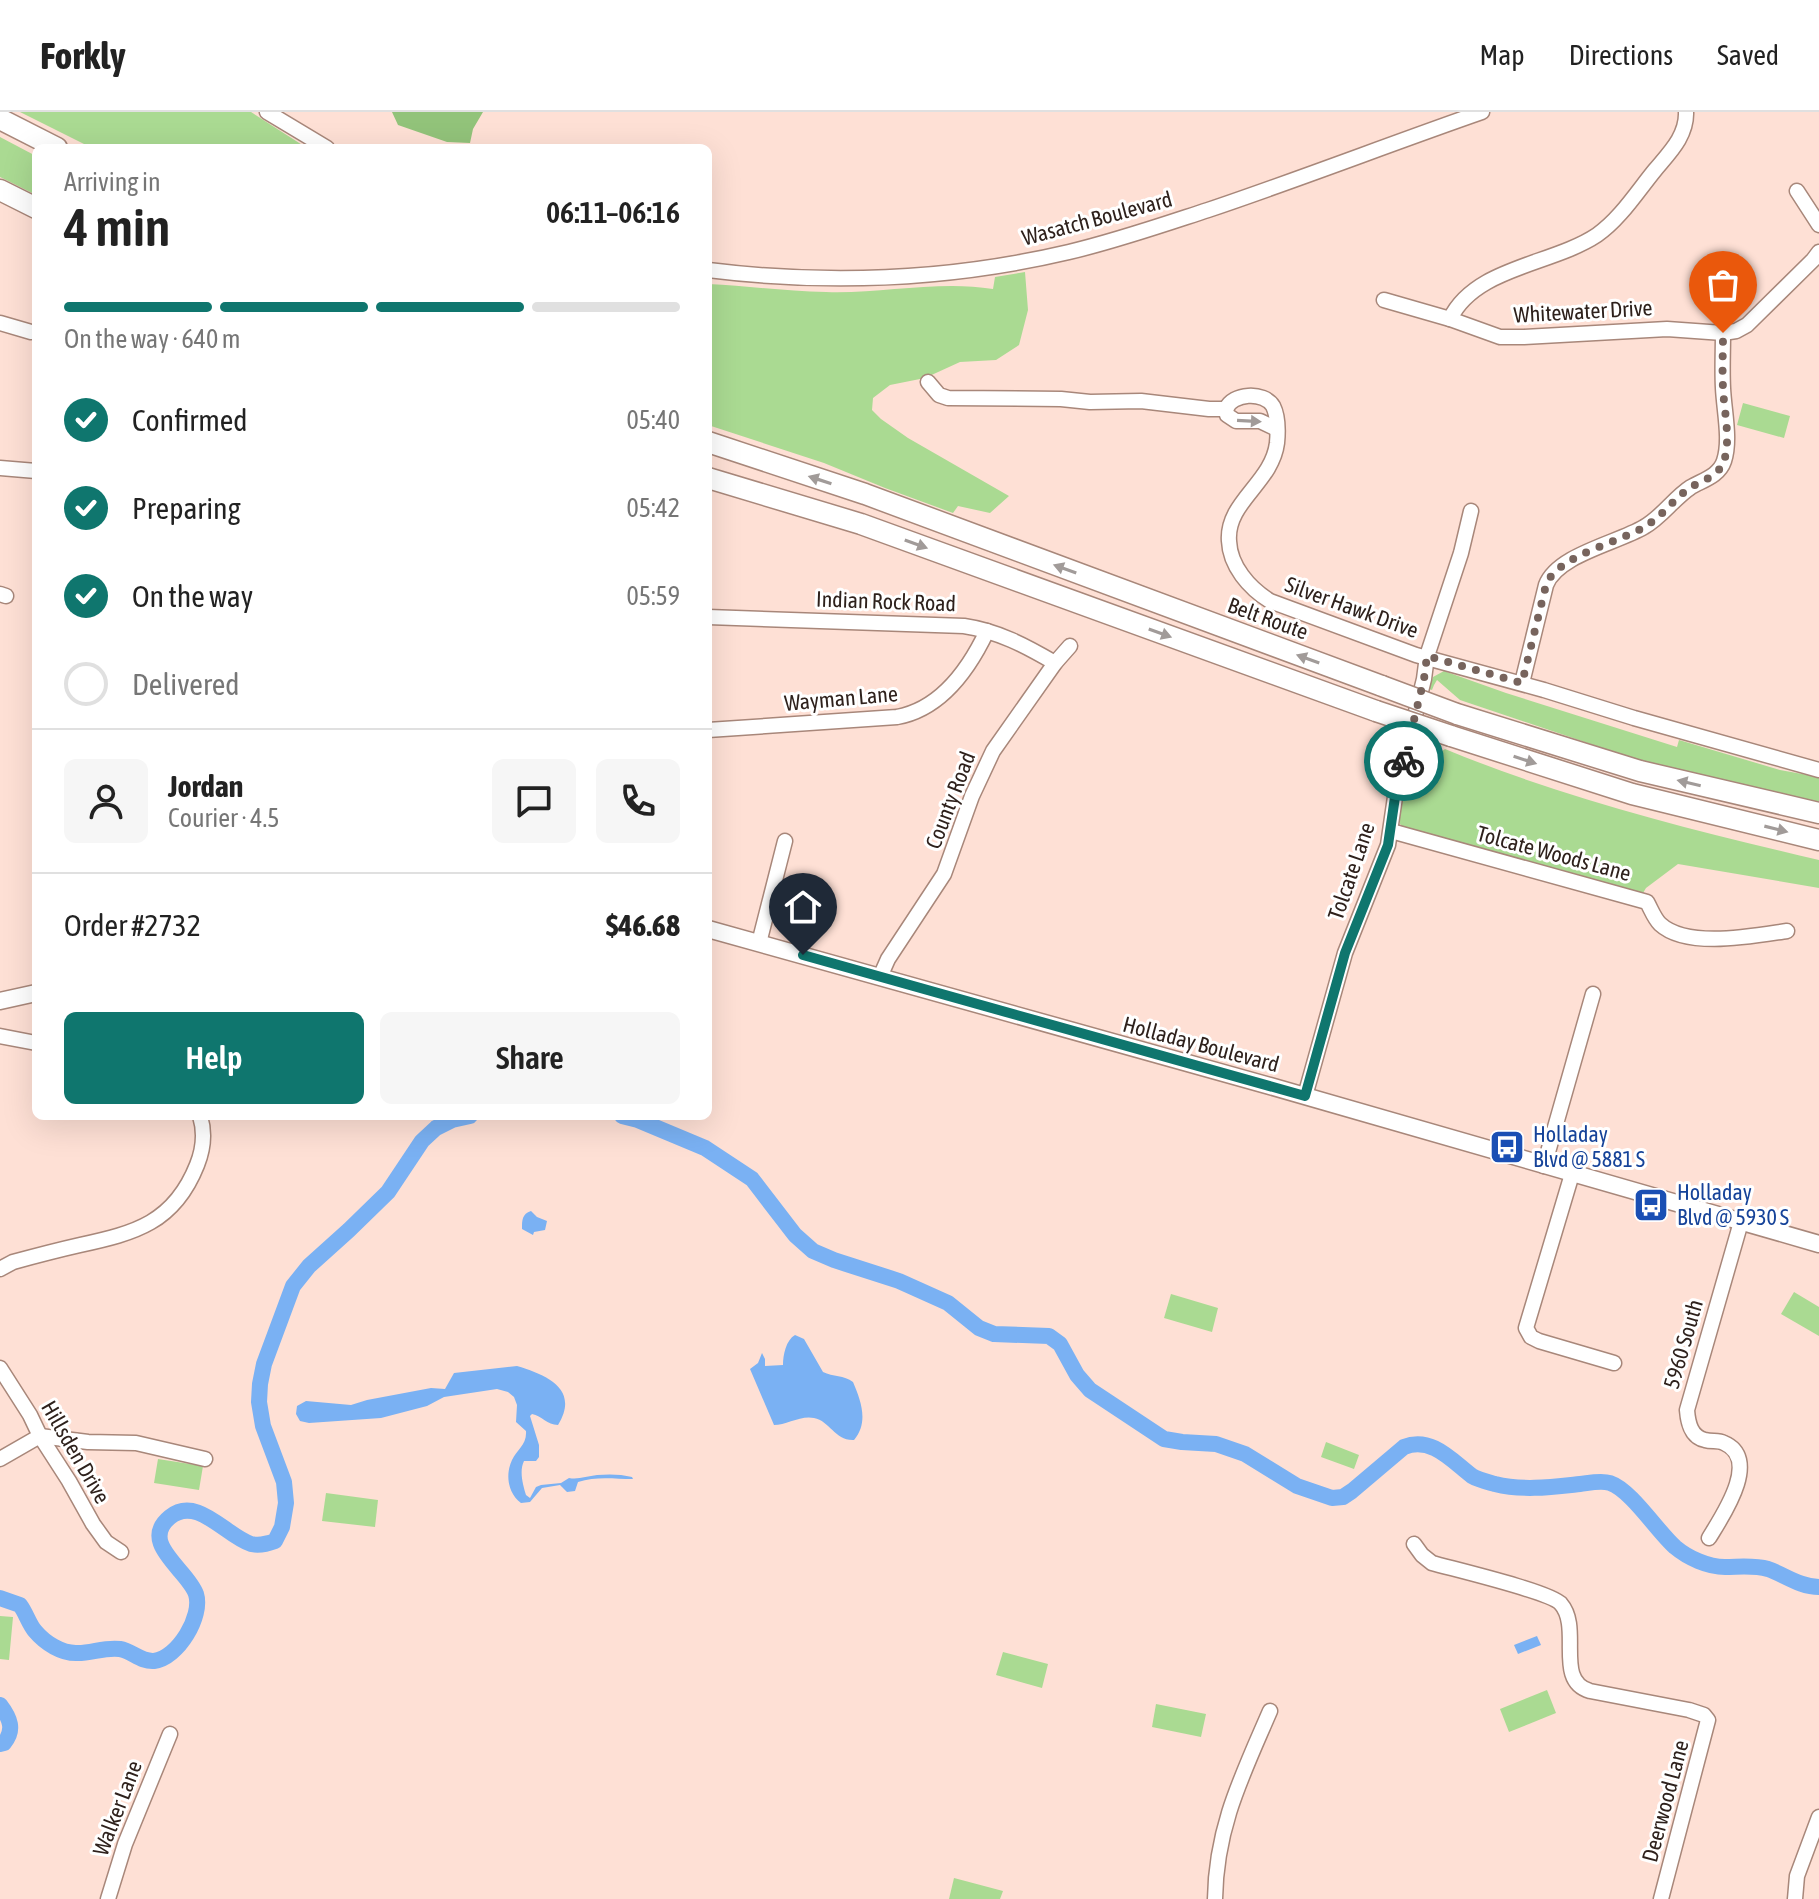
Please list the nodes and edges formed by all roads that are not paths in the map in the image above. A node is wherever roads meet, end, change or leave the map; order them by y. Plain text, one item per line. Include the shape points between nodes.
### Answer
1 (267, 112) edge
2 (1482, 112) edge
3 (1686, 112) edge
4 (0, 119) edge
5 (49, 144) edge
6 (320, 144) edge
7 (0, 190) edge
8 (1797, 191) dead end
9 (32, 206) edge
10 (1819, 225) edge
11 (1819, 252) edge
12 (712, 270) edge
13 (1384, 300) dead end
14 (1450, 319) junction
15 (0, 323) edge
16 (31, 332) dead end
17 (1723, 333) junction
18 (928, 382) dead end
19 (1226, 409) junction
20 (1277, 429) junction
21 (712, 443) edge
22 (0, 468) edge
23 (32, 471) edge
24 (712, 479) edge
25 (1471, 511) dead end
26 (712, 617) edge
27 (987, 631) junction
28 (1070, 646) dead end
29 (1427, 656) junction
30 (1055, 663) junction
31 (1522, 683) junction
32 (712, 730) edge
33 (1819, 770) edge
34 (1819, 813) edge
35 (1391, 831) junction
36 (1819, 840) edge
37 (785, 841) dead end
38 (712, 930) edge
39 (1787, 931) dead end
40 (759, 943) junction
41 (880, 977) junction
42 (32, 994) edge
43 (1593, 994) dead end
44 (0, 1001) edge
45 (0, 1036) edge
46 (32, 1042) edge
47 (1305, 1096) junction
48 (201, 1120) edge
49 (1544, 1166) junction
50 (1572, 1174) junction
51 (1741, 1222) junction
52 (1819, 1244) edge
53 (0, 1269) edge
54 (1614, 1363) dead end
55 (0, 1368) edge
56 (40, 1436) junction
57 (0, 1459) edge
58 (205, 1459) dead end
59 (1709, 1538) dead end
60 (1414, 1544) dead end
61 (121, 1552) dead end
62 (1270, 1711) dead end
63 (170, 1734) dead end
64 (1819, 1817) edge
65 (108, 1899) edge
66 (1215, 1899) edge
67 (1661, 1899) edge
68 (1795, 1899) edge

1 - 6 street
2 - 12 street, Wasatch Boulevard via 1188,216 1037,258 893,277 796,278
3 - 14 street via 1679,139 1606,228 1483,284 1462,300
4 - 5 highway
7 - 9 highway
8 - 10 street
11 - 17 street via 1753,320
13 - 14 street, Whitewater Drive
14 - 17 street, Whitewater Drive via 1508,337 1646,329
15 - 16 street
17 - 31 street via 1722,466 1645,527 1552,573
18 - 19 street via 948,398 1141,401
19 -> 20 street via 1232,419 1260,421
19 - 20 street via 1237,397 1264,398 1274,409
20 - 29 street, Silver Hawk Drive via 1271,465 1230,527 1230,550 1242,575 1277,605
34 -> 21 highway, Belt Route, bridge via 1640,771 1457,714 865,494
22 - 23 street
24 -> 36 highway, bridge via 861,524 1451,736 1632,794
25 - 29 street, Tolcate Lane
26 - 27 street, Indian Rock Road
27 - 30 street, Indian Rock Road
27 - 32 street, Wayman Lane via 948,689 914,713
28 - 30 street, County Road
29 - 31 street
29 - 35 street, Tolcate Lane
30 - 41 street, County Road via 993,751 944,874
31 - 33 street
35 - 39 street, Tolcate Woods Lane via 1647,902 1657,921 1689,936 1719,939
35 - 47 street, Tolcate Lane via 1345,953
37 - 40 street
38 - 40 main road, Holladay Boulevard
40 - 41 main road, Holladay Boulevard
41 - 47 main road, Holladay Boulevard
42 - 44 main road
43 - 49 street
45 - 46 street
47 - 49 main road, Holladay Boulevard
48 - 53 street via 201,1155 193,1175 149,1225
49 - 50 main road, Holladay Boulevard
50 - 51 main road, Holladay Boulevard
50 - 54 street via 1526,1328 1539,1341
51 - 52 main road, Holladay Boulevard
51 - 59 street, 5960 South via 1687,1410 1693,1433 1727,1444 1739,1464 1735,1491
55 - 56 street, Hillsden Drive
56 - 57 street
56 - 58 street via 136,1443
56 - 61 street, Hillsden Drive via 99,1533
60 - 67 street, Deerwood Lane via 1432,1563 1556,1600 1567,1617 1573,1680 1580,1688 1689,1710 1708,1720
62 - 66 street via 1227,1817
63 - 65 street, Walker Lane
64 - 68 street via 1797,1876

